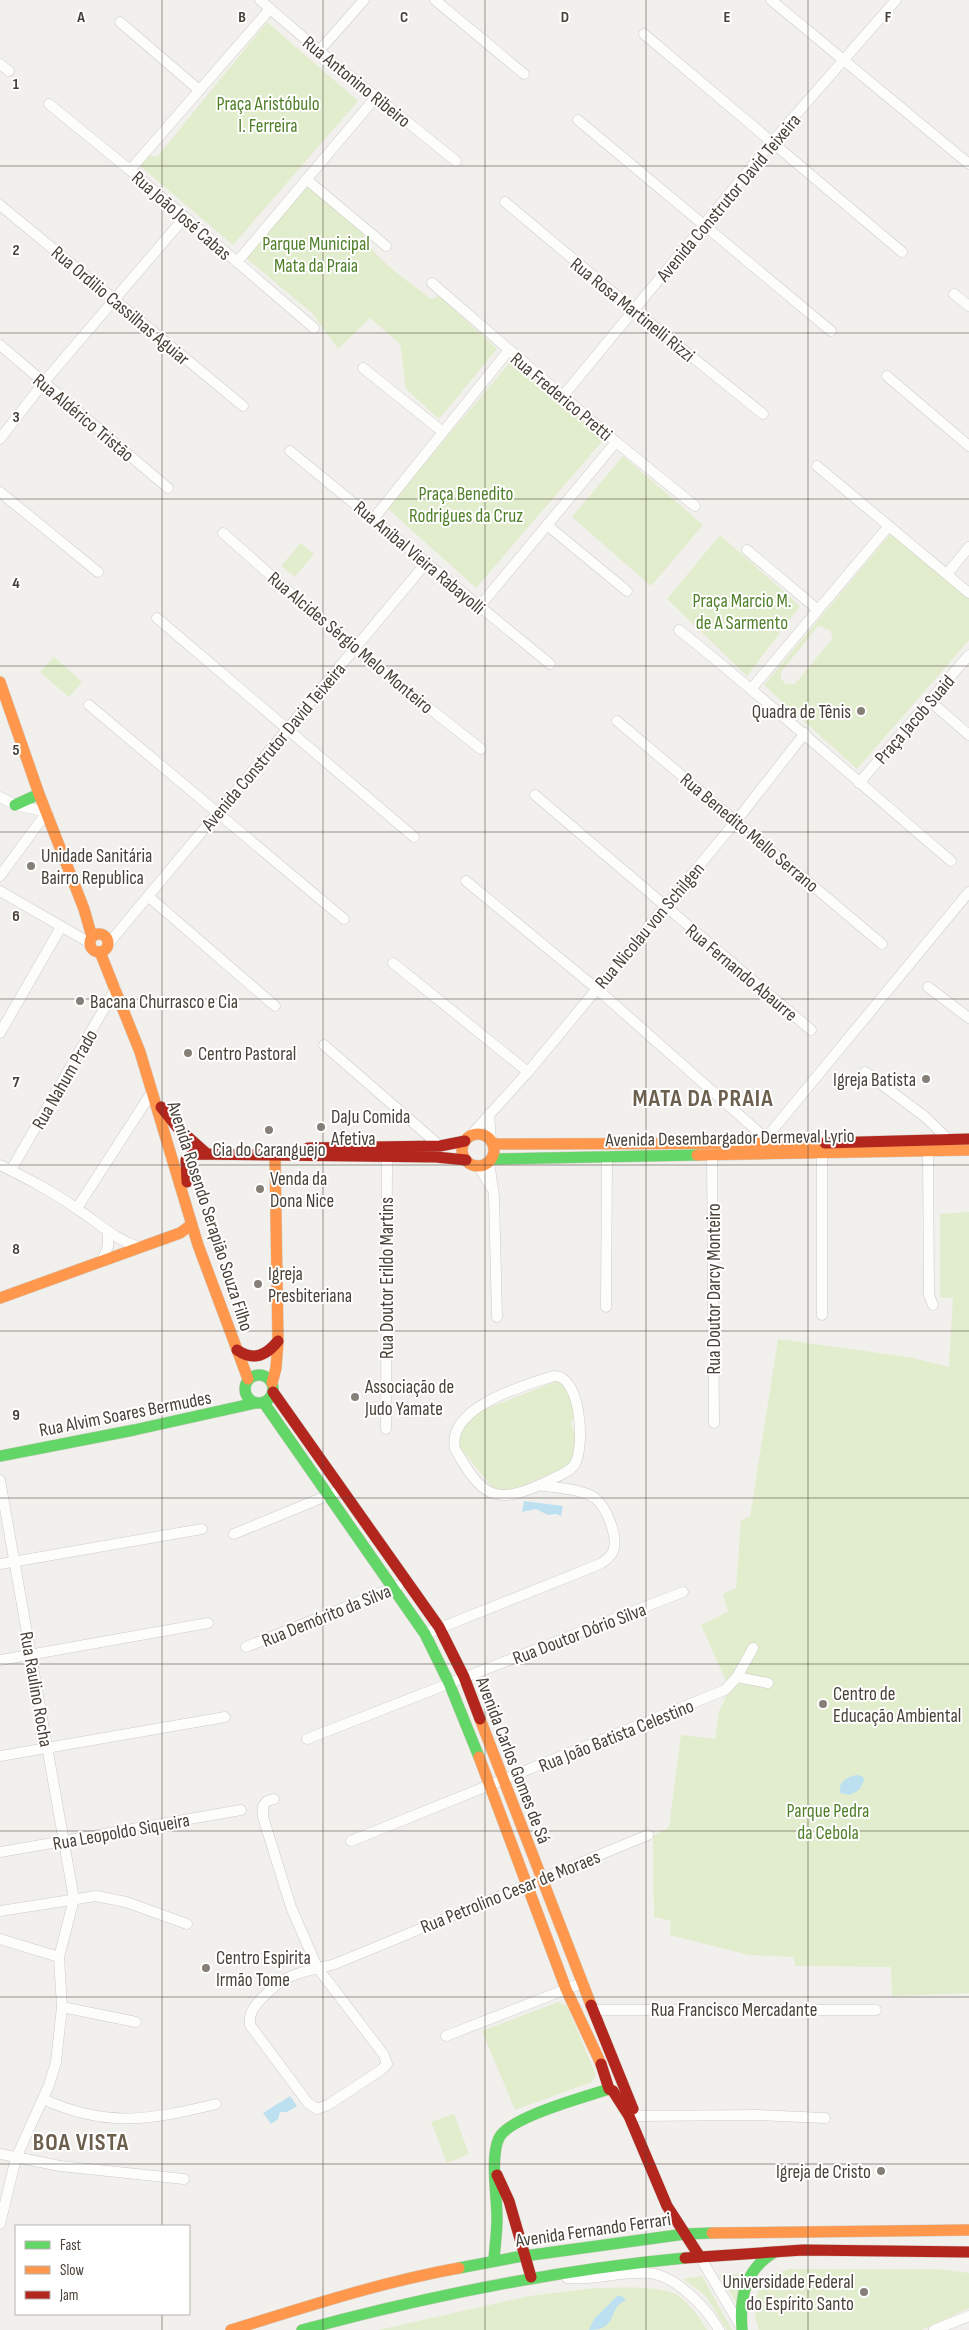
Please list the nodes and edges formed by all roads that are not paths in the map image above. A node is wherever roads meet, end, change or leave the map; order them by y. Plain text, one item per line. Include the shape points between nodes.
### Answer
1 (260, 0) edge
2 (364, 0) edge
3 (435, 0) edge
4 (771, 0) edge
5 (896, 0) edge
6 (270, 9) junction
7 (120, 22) dead end
8 (644, 34) dead end
9 (319, 51) junction
10 (843, 62) junction
11 (0, 64) edge
12 (9, 71) dead end
13 (524, 74) dead end
14 (199, 90) junction
15 (376, 97) junction
16 (49, 104) dead end
17 (578, 120) dead end
18 (772, 142) junction
19 (456, 161) dead end
20 (969, 164) edge
21 (130, 170) junction
22 (306, 179) junction
23 (505, 202) dead end
24 (0, 205) edge
25 (184, 218) junction
26 (704, 227) junction
27 (386, 246) dead end
28 (902, 252) dead end
29 (237, 262) junction
30 (432, 283) dead end
31 (954, 294) dead end
32 (115, 300) junction
33 (969, 306) edge
34 (634, 310) junction
35 (314, 328) dead end
36 (831, 331) dead end
37 (0, 345) edge
38 (509, 350) junction
39 (363, 368) dead end
40 (887, 376) dead end
41 (44, 382) junction
42 (564, 396) junction
43 (242, 406) dead end
44 (763, 414) dead end
45 (443, 432) junction
46 (0, 439) edge
47 (616, 442) junction
48 (969, 446) edge
49 (290, 451) dead end
50 (817, 466) dead end
51 (168, 488) dead end
52 (0, 492) edge
53 (695, 506) dead end
54 (374, 518) junction
55 (547, 525) junction
56 (888, 527) junction
57 (223, 533) dead end
58 (969, 547) edge
59 (747, 550) dead end
60 (426, 563) junction
61 (98, 572) dead end
62 (947, 574) junction
63 (627, 591) dead end
64 (969, 593) edge
65 (479, 606) junction
66 (817, 609) junction
67 (156, 618) dead end
68 (679, 630) dead end
69 (354, 648) junction
70 (969, 654) edge
71 (550, 664) dead end
72 (1, 687) edge
73 (752, 688) junction
74 (930, 701) junction
75 (89, 705) dead end
76 (5, 707) edge
77 (617, 720) dead end
78 (286, 730) junction
79 (805, 733) junction
80 (969, 734) edge
81 (481, 748) dead end
82 (859, 783) junction
83 (40, 794) junction
84 (536, 795) dead end
85 (0, 796) edge
86 (15, 805) junction
87 (47, 812) junction
88 (218, 814) junction
89 (737, 820) junction
90 (414, 837) dead end
91 (951, 861) dead end
92 (0, 876) edge
93 (466, 881) dead end
94 (0, 890) edge
95 (969, 892) edge
96 (149, 897) junction
97 (664, 906) junction
98 (344, 919) dead end
99 (61, 927) junction
100 (100, 942) junction
101 (882, 944) dead end
102 (392, 963) dead end
103 (114, 982) junction
104 (928, 987) dead end
105 (597, 989) junction
106 (275, 1006) dead end
107 (969, 1018) edge
108 (811, 1030) dead end
109 (0, 1033) edge
110 (324, 1045) dead end
111 (528, 1072) junction
112 (865, 1072) dead end
113 (152, 1092) junction
114 (489, 1114) junction
115 (924, 1116) junction
116 (468, 1138) junction
117 (969, 1139) edge
118 (949, 1140) junction
119 (769, 1141) junction
120 (492, 1142) junction
121 (824, 1142) junction
122 (846, 1142) junction
123 (440, 1146) junction
124 (929, 1146) junction
125 (612, 1150) junction
126 (969, 1150) edge
127 (206, 1153) junction
128 (712, 1154) junction
129 (847, 1154) junction
130 (253, 1155) junction
131 (822, 1155) junction
132 (275, 1156) junction
133 (386, 1158) junction
134 (466, 1160) junction
135 (487, 1162) junction
136 (0, 1164) edge
137 (11, 1170) junction
138 (77, 1208) junction
139 (192, 1225) junction
140 (108, 1233) junction
141 (180, 1233) junction
142 (195, 1237) junction
143 (139, 1247) junction
144 (102, 1261) junction
145 (0, 1298) edge
146 (933, 1305) dead end
147 (606, 1307) dead end
148 (822, 1315) dead end
149 (497, 1318) dead end
150 (278, 1340) junction
151 (237, 1350) junction
152 (248, 1379) junction
153 (272, 1387) junction
154 (244, 1392) junction
155 (260, 1403) junction
156 (228, 1411) junction
157 (714, 1423) dead end
158 (386, 1429) dead end
159 (0, 1456) edge
160 (0, 1480) edge
161 (539, 1485) junction
162 (340, 1490) junction
163 (327, 1496) junction
164 (202, 1529) dead end
165 (234, 1534) dead end
166 (14, 1561) junction
167 (0, 1564) edge
168 (406, 1582) junction
169 (392, 1588) junction
170 (683, 1592) dead end
171 (208, 1623) dead end
172 (439, 1628) junction
173 (425, 1634) junction
174 (246, 1647) dead end
175 (753, 1648) dead end
176 (31, 1655) junction
177 (0, 1660) edge
178 (464, 1677) junction
179 (737, 1677) junction
180 (449, 1683) junction
181 (768, 1683) dead end
182 (224, 1717) dead end
183 (307, 1740) dead end
184 (48, 1748) junction
185 (0, 1756) edge
186 (502, 1780) junction
187 (490, 1785) junction
188 (274, 1799) dead end
189 (242, 1810) dead end
190 (648, 1835) dead end
191 (64, 1841) junction
192 (351, 1841) dead end
193 (0, 1852) edge
194 (541, 1879) junction
195 (526, 1886) junction
196 (74, 1899) junction
197 (0, 1911) edge
198 (188, 1924) dead end
199 (0, 1940) edge
200 (59, 1958) junction
201 (317, 1967) junction
202 (582, 1984) junction
203 (566, 1989) junction
204 (62, 2007) junction
205 (592, 2010) junction
206 (876, 2010) dead end
207 (136, 2022) dead end
208 (446, 2036) dead end
209 (609, 2089) junction
210 (43, 2099) junction
211 (216, 2104) dead end
212 (635, 2116) junction
213 (825, 2118) dead end
214 (0, 2154) edge
215 (16, 2158) junction
216 (494, 2170) junction
217 (655, 2176) junction
218 (184, 2179) dead end
219 (0, 2224) edge
220 (969, 2230) edge
221 (685, 2234) junction
222 (781, 2251) junction
223 (969, 2252) edge
224 (526, 2256) junction
225 (700, 2257) junction
226 (494, 2260) junction
227 (554, 2275) junction
228 (531, 2278) junction
229 (969, 2316) edge
230 (232, 2330) edge
231 (302, 2330) edge
232 (719, 2330) edge
233 (742, 2330) edge
234 (934, 2330) edge

1 - 6 street, Rua Antonino Ribeiro
2 - 9 street
3 - 13 street
4 - 10 street
5 - 10 street, Avenida Construtor David Teixeira
6 - 9 street, Rua Antonino Ribeiro
6 - 14 street
7 - 14 street
8 - 18 street
9 - 15 street, Rua Antonino Ribeiro
10 - 18 street, Avenida Construtor David Teixeira
10 - 20 street
11 - 12 street
14 - 21 street
15 - 19 street, Rua Antonino Ribeiro
15 - 22 street
16 - 21 street, Rua João José Cabas
17 - 26 street
18 - 26 street, Avenida Construtor David Teixeira
18 - 28 street
21 - 25 street, Rua João José Cabas
22 - 27 street
22 - 29 street
23 - 34 street, Rua Rosa Martinelli Rizzi
24 - 32 street, Rua Ordilio Cassilhas Aguiar
25 - 29 street, Rua João José Cabas
25 - 32 street
26 - 34 street, Avenida Construtor David Teixeira
26 - 36 street
29 - 35 street, Rua João José Cabas
30 - 38 street, Rua Frederico Pretti
31 - 33 street
32 - 41 street
32 - 43 street, Rua Ordilio Cassilhas Aguiar
34 - 42 street, Avenida Construtor David Teixeira
34 - 44 street, Rua Rosa Martinelli Rizzi
37 - 41 street, Rua Aldérico Tristão
38 - 42 street, Rua Frederico Pretti
38 - 45 street
39 - 45 street
40 - 48 street
41 - 46 street
41 - 51 street, Rua Aldérico Tristão
42 - 47 street, Rua Frederico Pretti
45 - 54 street
47 - 53 street, Rua Frederico Pretti
47 - 55 street
49 - 54 street, Rua Anibal Vieira Rabayolli
50 - 56 street
52 - 61 street
54 - 60 street, Rua Anibal Vieira Rabayolli
55 - 63 street
55 - 65 street
56 - 62 street
56 - 66 street
57 - 69 street, Rua Alcides Sérgio Melo Monteiro
58 - 62 street
59 - 66 street
60 - 65 street, Rua Anibal Vieira Rabayolli
60 - 69 street, Avenida Construtor David Teixeira
62 - 64 street
65 - 71 street, Rua Anibal Vieira Rabayolli
66 - 73 street
67 - 78 street
68 - 73 street
69 - 78 street, Avenida Construtor David Teixeira
69 - 81 street, Rua Alcides Sérgio Melo Monteiro
70 - 74 street, Praça Jacob Suaid
72 - 76 street, Avenida Rosendo Serapião Souza Filho
73 - 79 street
74 - 80 street
74 - 82 street, Praça Jacob Suaid
75 - 88 street
76 - 83 street, Avenida Rosendo Serapião Souza Filho
77 - 89 street, Rua Benedito Mello Serrano
78 - 88 street, Avenida Construtor David Teixeira
78 - 90 street
79 - 82 street
79 - 89 street, Rua Nicolau von Schilgen
82 - 91 street
83 - 86 street
83 - 87 street, Avenida Rosendo Serapião Souza Filho
84 - 97 street, Rua Fernando Abaurre
85 - 86 street
86 - 87 street
87 - 92 street
87 - 100 street, Avenida Rosendo Serapião Souza Filho
88 - 96 street, Avenida Construtor David Teixeira
88 - 98 street
89 - 97 street, Rua Nicolau von Schilgen
89 - 101 street, Rua Benedito Mello Serrano
93 - 105 street
94 - 99 street
95 - 119 street
96 - 100 street, Avenida Construtor David Teixeira via 121,930
96 - 106 street
97 - 105 street, Rua Nicolau von Schilgen
97 - 108 street, Rua Fernando Abaurre
99 - 100 street
99 - 109 street
100 - 103 street, Avenida Rosendo Serapião Souza Filho
102 - 111 street
103 - 113 street, Avenida Rosendo Serapião Souza Filho
103 - 137 street, Rua Nahum Prado
104 - 107 street
105 - 111 street, Rua Nicolau von Schilgen
105 - 119 street
110 - 123 street
111 - 114 street, Rua Nicolau von Schilgen
112 - 115 street
113 - 127 street, Avenida Rosendo Serapião Souza Filho via 170,1119
113 - 138 street
113 - 139 street, Avenida Rosendo Serapião Souza Filho
114 - 116 street, Rua Nicolau von Schilgen
114 - 120 street
115 - 118 street
115 - 124 street
116 - 120 street via 482,1134
116 - 123 street
116 - 134 street via 462,1150
117 - 118 street, Avenida Desembargador Dermeval Lyrio
118 - 124 street, Avenida Desembargador Dermeval Lyrio
119 - 121 street, Avenida Desembargador Dermeval Lyrio
119 - 125 street, Avenida Desembargador Dermeval Lyrio
120 - 125 street, Avenida Desembargador Dermeval Lyrio
120 - 135 street via 494,1149
121 - 122 street, Avenida Desembargador Dermeval Lyrio
121 - 131 street
122 - 124 street, Avenida Desembargador Dermeval Lyrio
122 - 129 street
123 - 130 street via 281,1148
124 - 126 street, Avenida Desembargador Dermeval Lyrio
124 - 129 street, Avenida Desembargador Dermeval Lyrio
124 - 146 street via 929,1295
125 - 128 street, Avenida Desembargador Dermeval Lyrio
125 - 135 street, Avenida Desembargador Dermeval Lyrio
125 - 147 street
127 - 130 street
127 - 139 street via 193,1154 184,1167
128 - 131 street, Avenida Desembargador Dermeval Lyrio
128 - 157 street, Rua Doutor Darcy Monteiro
129 - 131 street, Avenida Desembargador Dermeval Lyrio
130 - 132 street
131 - 148 street
132 - 133 street
132 - 150 street
133 - 134 street
133 - 158 street, Rua Doutor Erildo Martins
134 - 135 street
135 - 149 street via 486,1176 494,1196
136 - 137 street
137 - 138 street
138 - 140 street
139 - 141 street
139 - 142 street, Avenida Rosendo Serapião Souza Filho
140 - 143 street
140 - 144 street via 108,1246
141 - 142 street
141 - 143 street
142 - 151 street, Avenida Rosendo Serapião Souza Filho
143 - 144 street
144 - 145 street
150 - 151 street via 269,1352 256,1357
150 - 153 street
151 - 152 street, Avenida Rosendo Serapião Souza Filho
152 - 153 street via 264,1375
152 - 154 street
153 - 155 street
153 - 162 street, Avenida Carlos Gomes de Sá
154 - 155 street via 248,1399
154 - 156 street, Rua Alvim Soares Bermudes
155 - 156 street, Rua Alvim Soares Bermudes
155 - 163 street, Avenida Carlos Gomes de Sá
156 - 159 street, Rua Alvim Soares Bermudes
160 - 166 street, Rua Raulino Rocha
161 - 161 street via 496,1496 487,1491 453,1442 457,1430 476,1407 560,1376 570,1386 578,1408 578,1453 568,1471
161 - 172 street via 586,1494 599,1502 614,1536 613,1551 600,1564
162 - 163 street
162 - 168 street, Avenida Carlos Gomes de Sá
163 - 165 street
163 - 169 street, Avenida Carlos Gomes de Sá
164 - 166 street
166 - 167 street
166 - 176 street, Rua Raulino Rocha
168 - 169 street, Rua Demórito da Silva
168 - 172 street, Avenida Carlos Gomes de Sá
169 - 173 street, Avenida Carlos Gomes de Sá
169 - 174 street, Rua Demórito da Silva
170 - 178 street, Rua Doutor Dório Silva
171 - 176 street
172 - 173 street
172 - 178 street, Avenida Carlos Gomes de Sá
173 - 180 street, Avenida Carlos Gomes de Sá
175 - 179 street, Rua João Batista Celestino
176 - 177 street
176 - 184 street, Rua Raulino Rocha
178 - 180 street, Rua Doutor Dório Silva
178 - 186 street, Avenida Carlos Gomes de Sá
179 - 181 street
179 - 186 street, Rua João Batista Celestino via 726,1690 708,1699
180 - 183 street, Rua Doutor Dório Silva
180 - 187 street, Avenida Carlos Gomes de Sá
182 - 184 street
184 - 185 street
184 - 191 street, Rua Raulino Rocha
186 - 187 street, Rua João Batista Celestino
186 - 194 street, Avenida Carlos Gomes de Sá
187 - 192 street, Rua João Batista Celestino
187 - 195 street, Avenida Carlos Gomes de Sá
188 - 201 street via 263,1806 265,1827 291,1907
189 - 191 street, Rua Leopoldo Siqueira
190 - 194 street, Rua Petrolino Cesar de Moraes
191 - 193 street, Rua Leopoldo Siqueira
191 - 196 street, Rua Raulino Rocha
194 - 195 street, Rua Petrolino Cesar de Moraes
194 - 202 street, Avenida Carlos Gomes de Sá
195 - 201 street, Rua Petrolino Cesar de Moraes via 335,1964
195 - 203 street, Avenida Carlos Gomes de Sá
196 - 197 street
196 - 198 street via 108,1897
196 - 200 street
199 - 200 street
200 - 204 street
201 - 201 street, Rua Petrolino Cesar de Moraes via 387,2064 328,2105 317,2109 308,2103 254,2033 249,2016 252,2009 285,1978
202 - 203 street
202 - 205 street, Avenida Carlos Gomes de Sá
203 - 208 street
203 - 209 street, Avenida Carlos Gomes de Sá via 599,2059
204 - 207 street
204 - 210 street via 56,2062
205 - 206 street, Rua Francisco Mercadante
205 - 212 street, Avenida Carlos Gomes de Sá
209 - 216 street via 524,2118 507,2128 499,2137
209 - 217 street, Avenida Carlos Gomes de Sá via 629,2116
210 - 211 street via 68,2111 118,2119 164,2116
210 - 215 street
212 - 213 street
212 - 217 street, Avenida Carlos Gomes de Sá
214 - 215 street
215 - 218 street via 105,2172
215 - 219 street
216 - 224 street via 509,2201
216 - 226 street via 497,2221
217 - 221 street, Avenida Carlos Gomes de Sá via 667,2206
220 - 221 street, Avenida Fernando Ferrari
221 - 224 street, Avenida Fernando Ferrari
221 - 225 street, Avenida Carlos Gomes de Sá
222 - 223 street, Avenida Fernando Ferrari
222 - 225 street, Avenida Fernando Ferrari
222 - 233 street via 759,2262 745,2287 740,2315
224 - 226 street, Avenida Fernando Ferrari
224 - 228 street
225 - 227 street, Avenida Fernando Ferrari
225 - 233 street
226 - 230 street, Avenida Fernando Ferrari via 353,2292
227 - 228 street, Avenida Fernando Ferrari
227 - 232 street via 576,2279 657,2274 688,2294 706,2311
228 - 231 street, Avenida Fernando Ferrari via 423,2298
229 - 234 street

